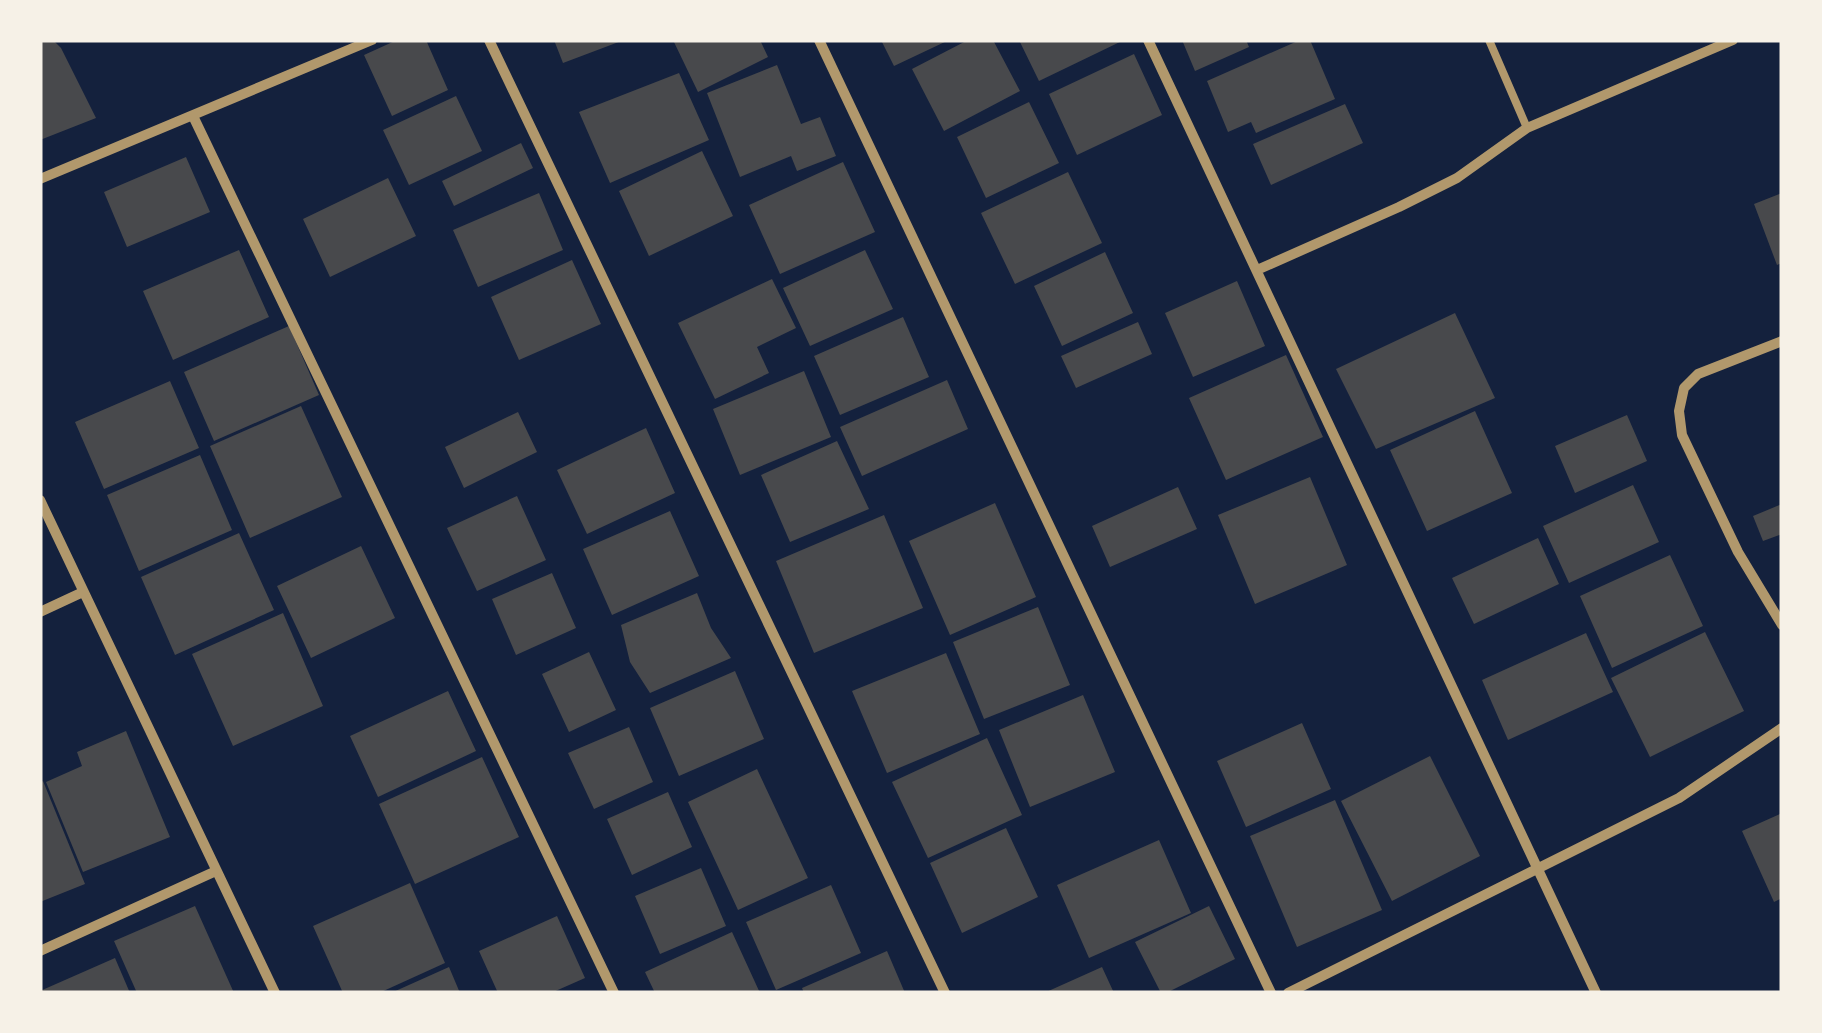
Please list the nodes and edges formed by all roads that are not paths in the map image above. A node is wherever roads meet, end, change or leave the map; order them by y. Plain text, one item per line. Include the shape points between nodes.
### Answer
1 (372, 40) edge
2 (490, 40) edge
3 (819, 40) edge
4 (1148, 40) edge
5 (1490, 40) edge
6 (1733, 40) edge
7 (1716, 43) edge
8 (192, 116) junction
9 (1527, 128) junction
10 (40, 179) edge
11 (1256, 270) junction
12 (1782, 341) edge
13 (40, 500) edge
14 (83, 592) junction
15 (40, 612) edge
16 (1782, 625) edge
17 (1782, 728) edge
18 (1538, 867) junction
19 (216, 870) junction
20 (40, 951) edge
21 (274, 993) edge
22 (614, 993) edge
23 (945, 993) edge
24 (1271, 993) edge
25 (1288, 993) edge
26 (1596, 993) edge

1 - 8 street
2 - 23 street
3 - 24 street
4 - 11 street
5 - 9 lane
6 - 7 street
7 - 9 street
8 - 10 street
8 - 22 street
9 - 11 street via 1458,178
11 - 18 street
12 - 16 street via 1698,374 1684,388 1679,411 1682,435 1738,552
13 - 14 street
14 - 15 street
14 - 19 street
17 - 18 street via 1679,798
18 - 25 street
18 - 26 street
19 - 20 street
19 - 21 street

